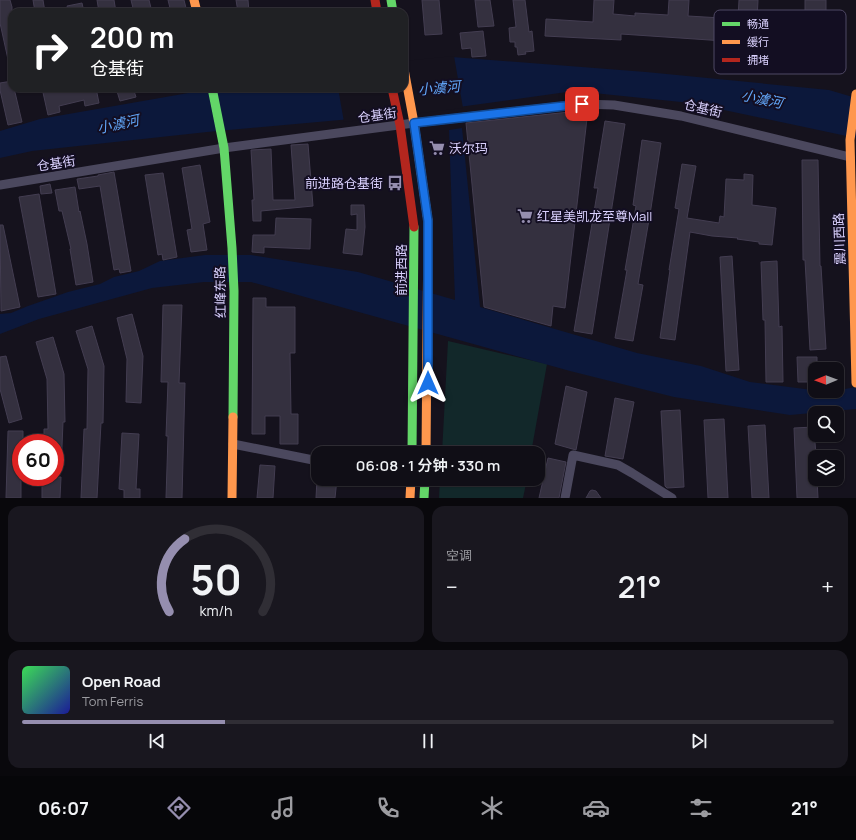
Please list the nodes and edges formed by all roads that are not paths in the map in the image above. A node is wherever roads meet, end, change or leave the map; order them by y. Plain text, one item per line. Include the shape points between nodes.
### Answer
1 (408, 91) edge
2 (213, 92) edge
3 (393, 92) edge
4 (856, 95) edge
5 (413, 119) junction
6 (399, 120) junction
7 (224, 148) junction
8 (850, 157) junction
9 (0, 185) edge
10 (856, 383) edge
11 (233, 444) junction
12 (412, 446) edge
13 (426, 446) edge
14 (311, 460) edge
15 (410, 486) edge
16 (425, 486) edge
17 (232, 498) edge
18 (410, 498) edge
19 (424, 498) edge
20 (565, 498) edge
21 (672, 498) edge

1 - 5 main road, 前进西路
2 - 7 main road, 红峰东路
3 - 6 main road, 前进西路
4 - 8 main road, 震川西路
5 - 6 street, 仓基街
5 - 8 street, 仓基街 via 582,104 614,105 681,116
5 - 13 main road, 前进西路 via 428,221
6 - 7 street, 仓基街
6 - 12 main road, 前进西路 via 414,222
7 - 9 street, 仓基街
7 - 11 main road, 红峰东路 via 234,291
8 - 10 main road, 震川西路
11 - 14 street
11 - 17 main road, 红峰东路
15 - 18 main road
16 - 19 main road
20 - 21 street via 573,456 618,465

